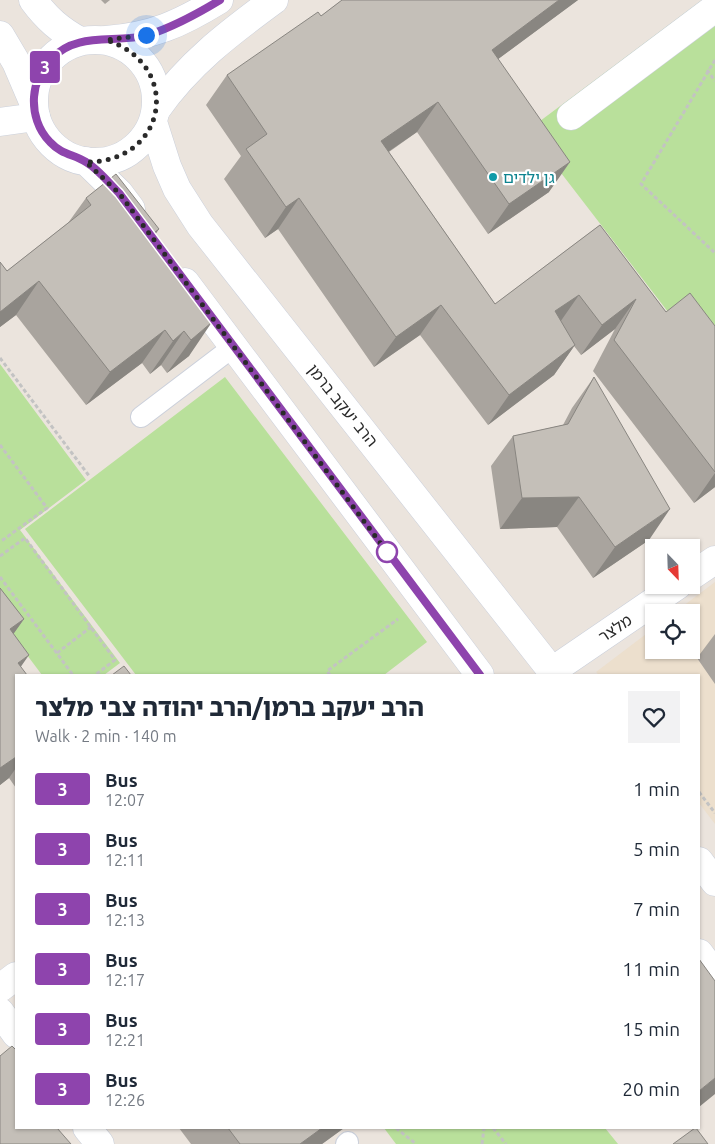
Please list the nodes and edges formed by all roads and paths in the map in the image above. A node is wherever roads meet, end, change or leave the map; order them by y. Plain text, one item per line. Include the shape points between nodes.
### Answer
1 (33, 0) edge
2 (220, 0) edge
3 (274, 0) edge
4 (715, 8) edge
5 (0, 35) edge
6 (93, 41) junction
7 (715, 60) edge
8 (707, 70) junction
9 (715, 81) edge
10 (35, 110) junction
11 (155, 116) junction
12 (571, 116) dead end
13 (0, 122) edge
14 (86, 162) junction
15 (148, 232) edge
16 (715, 253) edge
17 (170, 262) edge
18 (233, 347) junction
19 (0, 358) edge
20 (141, 417) dead end
21 (0, 445) edge
22 (90, 477) dead end
23 (0, 542) edge
24 (0, 556) edge
25 (715, 560) edge
26 (700, 570) edge
27 (0, 577) edge
28 (665, 594) edge
29 (423, 600) junction
30 (91, 628) junction
31 (57, 653) junction
32 (554, 673) edge
33 (72, 674) edge
34 (96, 674) edge
35 (330, 674) edge
36 (479, 674) edge
37 (700, 793) edge
38 (715, 813) edge
39 (700, 862) edge
40 (715, 882) edge
41 (700, 954) edge
42 (715, 974) edge
43 (15, 977) edge
44 (0, 988) edge
45 (88, 1129) edge
46 (397, 1129) edge
47 (484, 1129) edge
48 (494, 1129) edge
49 (100, 1144) edge
50 (416, 1144) edge
51 (482, 1144) edge
52 (506, 1144) edge

1 - 6 street via 47,19
2 - 6 street via 193,16 146,35
3 - 11 street via 192,65
4 - 12 street
5 - 10 street via 16,62
6 - 10 street via 62,50 46,64 37,83
6 - 11 street via 122,45 147,67 156,88
7 - 8 path
8 - 9 path
8 - 16 path via 641,184
10 - 13 street
10 - 14 street via 49,142 72,158
11 - 14 street via 145,137 126,153 103,162
11 - 32 street, הרב יעקב ברמן via 166,166 200,224
14 - 15 street via 119,193
17 - 18 street
18 - 20 lane
18 - 29 street
19 - 22 path
21 - 23 path via 47,508
24 - 30 path via 24,538
25 - 26 street
27 - 31 path
28 - 32 street, מלצר
29 - 35 path via 328,671
29 - 36 street
30 - 31 path
30 - 34 path via 116,660
31 - 33 path
37 - 38 path
39 - 40 street
41 - 42 street
43 - 44 street
45 - 49 street
46 - 50 path
47 - 51 path
48 - 52 path

